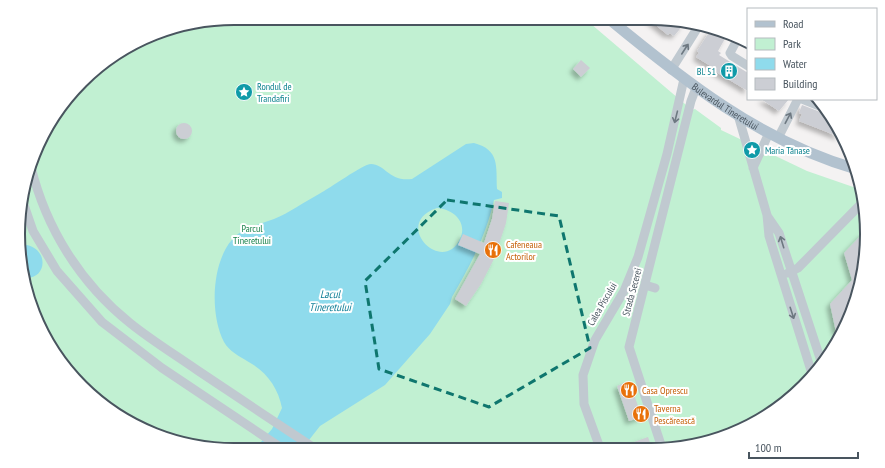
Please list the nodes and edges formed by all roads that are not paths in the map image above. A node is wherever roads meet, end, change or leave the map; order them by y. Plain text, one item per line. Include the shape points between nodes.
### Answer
1 (616, 25) edge
2 (697, 30) edge
3 (735, 43) edge
4 (747, 65) edge
5 (671, 70) junction
6 (684, 79) junction
7 (696, 88) junction
8 (797, 100) edge
9 (738, 115) junction
10 (774, 136) junction
11 (671, 138) junction
12 (682, 140) junction
13 (686, 164) dead end
14 (676, 166) junction
15 (849, 166) edge
16 (753, 168) junction
17 (662, 171) junction
18 (34, 175) edge
19 (858, 207) edge
20 (26, 212) edge
21 (767, 216) junction
22 (50, 225) junction
23 (33, 231) junction
24 (792, 272) junction
25 (780, 276) junction
26 (646, 285) junction
27 (655, 288) dead end
28 (173, 354) junction
29 (820, 357) edge
30 (162, 368) junction
31 (810, 369) edge
32 (249, 405) junction
33 (239, 420) junction
34 (274, 443) edge
35 (307, 443) edge
36 (598, 443) edge
37 (660, 443) edge

1 - 5 main road, Bulevardul Tineretului
5 -> 2 street
3 - 4 street via 730,52 732,56
5 - 6 main road, Bulevardul Tineretului
6 - 7 main road, Bulevardul Tineretului
6 -> 11 street, Calea Piscului
7 - 9 main road, Bulevardul Tineretului
7 - 12 street, Strada Secerei
10 -> 8 street
9 - 10 main road, Bulevardul Tineretului
9 - 16 street
10 - 15 main road, Bulevardul Tineretului
10 - 16 street
11 - 12 street
11 - 17 street, Calea Piscului
12 - 14 street, Strada Secerei
13 - 14 street
14 - 17 street
14 - 26 street, Strada Secerei
16 - 21 street
17 - 36 street, Calea Piscului via 633,269 624,291 600,330 584,369 584,400
18 - 22 street
19 - 24 street
20 - 23 street
24 -> 21 street via 779,233
21 - 25 street via 768,236
22 - 23 street
22 - 28 street via 69,256 111,307
23 - 30 street via 57,271 77,296 102,322
24 - 25 street
24 - 29 street
25 -> 31 street
26 - 27 street
26 - 37 street, Strada Secerei via 630,351
28 - 30 street
28 - 32 street
30 - 33 street
32 - 33 street
32 - 35 street
33 - 34 street

